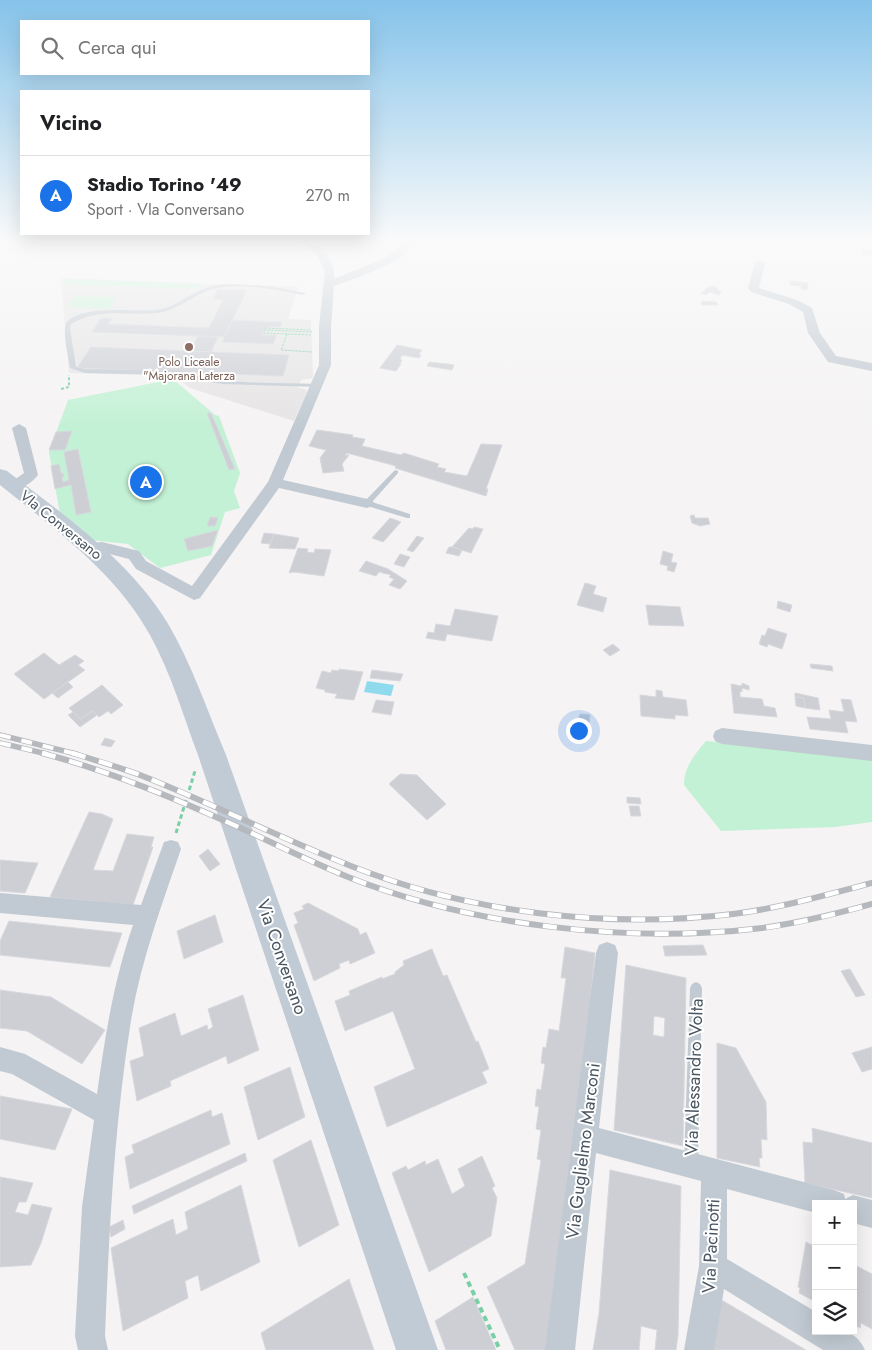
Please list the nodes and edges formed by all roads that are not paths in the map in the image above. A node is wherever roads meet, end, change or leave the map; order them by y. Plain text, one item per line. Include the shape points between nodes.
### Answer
1 (183, 302) edge
2 (327, 302) edge
3 (793, 302) edge
4 (872, 367) edge
5 (318, 386) junction
6 (19, 428) dead end
7 (396, 472) dead end
8 (7, 480) edge
9 (275, 483) junction
10 (367, 503) junction
11 (407, 516) dead end
12 (89, 548) junction
13 (120, 577) joint
14 (722, 736) dead end
15 (872, 753) edge
16 (171, 849) dead end
17 (0, 903) edge
18 (148, 916) junction
19 (607, 953) dead end
20 (696, 988) dead end
21 (0, 1059) edge
22 (107, 1112) junction
23 (585, 1137) junction
24 (703, 1168) junction
25 (819, 1200) edge
26 (857, 1210) edge
27 (872, 1214) edge
28 (713, 1266) junction
29 (812, 1327) edge
30 (826, 1335) edge
31 (93, 1350) edge
32 (417, 1350) edge
33 (560, 1350) edge
34 (699, 1350) edge
35 (850, 1350) edge

1 - 5 lane via 165,310 84,314 69,323 73,368 181,373 191,378 229,382
2 - 5 street via 325,365
3 - 4 street via 808,310 814,333 832,359
5 - 9 street
6 - 8 street via 31,475
7 - 10 lane
8 - 12 main road, VIa Conversano
9 - 10 street
9 - 12 street via 194,594 141,564 134,555 102,547
10 - 11 lane
12 - 13 main road, VIa Conversano
13 - 32 main road, Via Conversano via 159,629 176,662 212,755
14 - 15 street
16 - 18 street
17 - 18 street
18 - 22 street via 136,949 118,1026
19 - 23 street, Via Guglielmo Marconi
20 - 24 lane, Via Alessandro Volta
21 - 22 street via 16,1063
22 - 31 street via 96,1207 90,1336
23 - 24 street, Via Alessandro Volta
23 - 33 street, Via Guglielmo Marconi
24 - 25 street, Via Alessandro Volta
24 - 28 street, Via Pacinotti
26 - 27 street
28 - 29 street
28 - 34 street, Via Pacinotti
30 - 35 street

